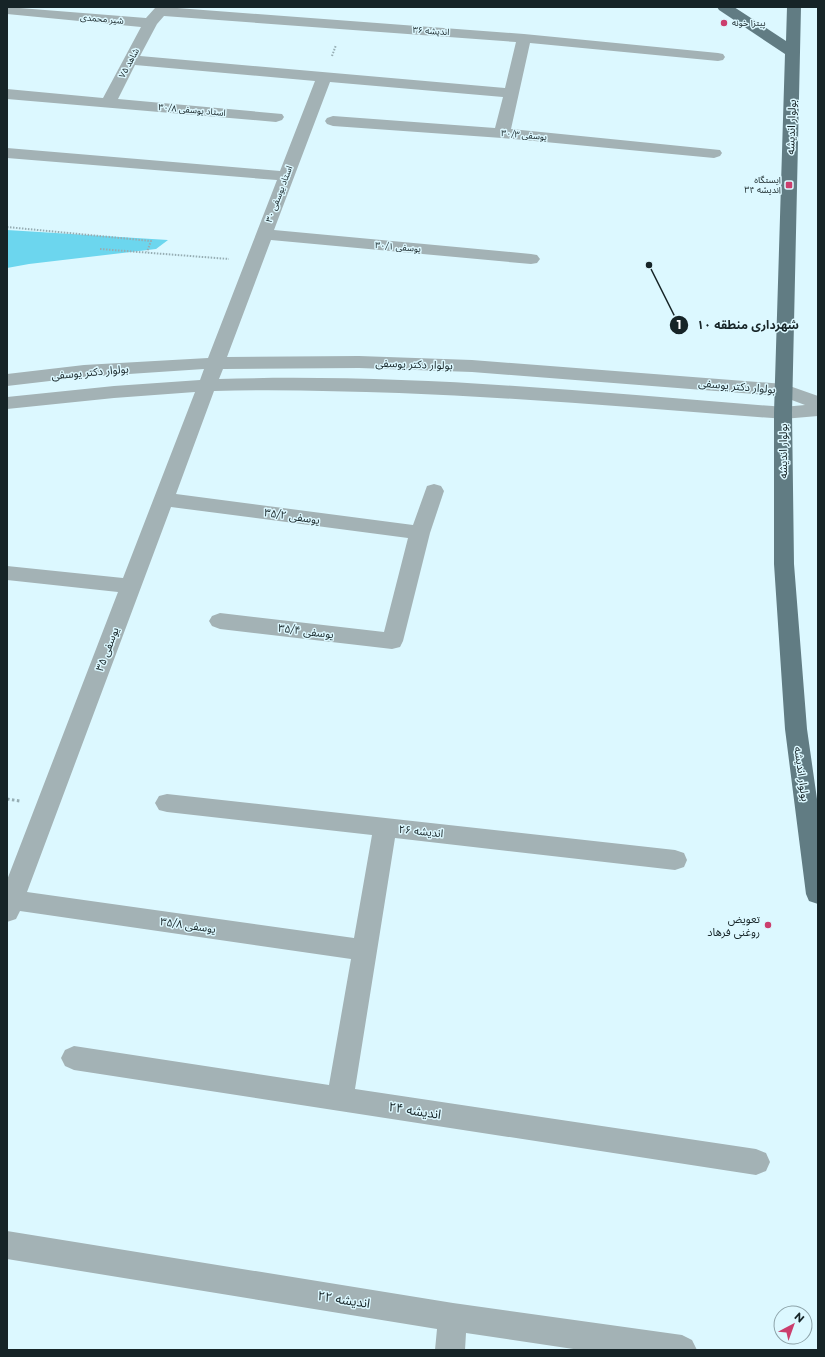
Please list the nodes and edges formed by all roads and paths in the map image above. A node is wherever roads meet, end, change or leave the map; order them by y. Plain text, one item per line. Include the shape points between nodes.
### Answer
1 (724, 7) edge
2 (794, 7) edge
3 (7, 10) edge
4 (150, 23) junction
5 (344, 25) junction
6 (524, 38) junction
7 (793, 52) junction
8 (718, 57) dead end
9 (130, 60) junction
10 (324, 77) junction
11 (512, 93) junction
12 (7, 94) edge
13 (108, 102) junction
14 (276, 117) dead end
15 (333, 122) dead end
16 (502, 133) junction
17 (7, 153) edge
18 (714, 153) dead end
19 (286, 176) junction
20 (7, 227) edge
21 (264, 234) junction
22 (100, 248) dead end
23 (147, 252) junction
24 (531, 259) dead end
25 (254, 261) junction
26 (215, 363) junction
27 (7, 380) edge
28 (207, 386) junction
29 (784, 390) junction
30 (7, 403) edge
31 (818, 403) edge
32 (818, 410) edge
33 (783, 413) junction
34 (434, 490) dead end
35 (164, 499) junction
36 (420, 533) junction
37 (7, 573) edge
38 (131, 586) junction
39 (220, 621) dead end
40 (167, 803) dead end
41 (385, 827) junction
42 (675, 860) dead end
43 (818, 894) edge
44 (9, 906) edge
45 (365, 950) junction
46 (74, 1058) dead end
47 (340, 1098) junction
48 (756, 1162) dead end
49 (7, 1245) edge
50 (453, 1317) junction
51 (450, 1350) edge
52 (682, 1350) edge

1 - 7 main road
2 - 7 main road, بولوار اندیشه
3 - 4 street, شیر محمدی
4 - 5 street, اندیشه ۳۶ via 160,11
4 - 9 street, شاهد ۷۵
5 - 6 street, اندیشه ۳۶
5 - 10 path
6 - 8 street, اندیشه ۳۶
6 - 11 street
7 - 29 main road, بولوار اندیشه
9 - 10 street
9 - 13 street, شاهد ۷۵
10 - 11 street
10 - 19 street, استاد یوسفی ۳۰
11 - 16 street
12 - 13 street, استاد یوسفی ۳۰/۸
13 - 14 street, استاد یوسفی ۳۰/۸
15 - 16 street, یوسفی ۳۰/۳
16 - 18 street, یوسفی ۳۰/۳
17 - 19 street
19 - 21 street, استاد یوسفی ۳۰
20 - 23 path via 151,241
21 - 24 street, یوسفی ۳۰/۱
21 - 25 street, استاد یوسفی ۳۰
22 - 23 path
23 - 25 path
25 - 26 street, استاد یوسفی ۳۰
26 - 27 street, بولوار دکتر یوسفی via 84,371
26 - 28 street, استاد یوسفی ۳۰
26 - 29 street, بولوار دکتر یوسفی via 360,362 472,366
28 - 30 street, بولوار دکتر یوسفی via 85,394
28 - 33 street, بولوار دکتر یوسفی via 358,385 470,389
28 - 35 street, یوسفی ۳۵
29 - 31 street, بولوار دکتر یوسفی
29 - 33 main road, بولوار اندیشه
32 - 33 street, بولوار دکتر یوسفی
33 - 43 main road, بولوار اندیشه via 784,564 796,729
34 - 36 street
35 - 36 street, یوسفی ۳۵/۲
35 - 38 street, یوسفی ۳۵
36 - 39 street, یوسفی ۳۵/۴ via 392,641
37 - 38 street
38 - 44 street, یوسفی ۳۵
40 - 41 street, اندیشه ۲۶
41 - 42 street, اندیشه ۲۶
41 - 45 street
44 - 45 street, یوسفی ۳۵/۸
45 - 47 street
46 - 47 street, اندیشه ۲۴
47 - 48 street, اندیشه ۲۴
49 - 50 street, اندیشه ۲۲
50 - 51 street
50 - 52 street, اندیشه ۲۲

